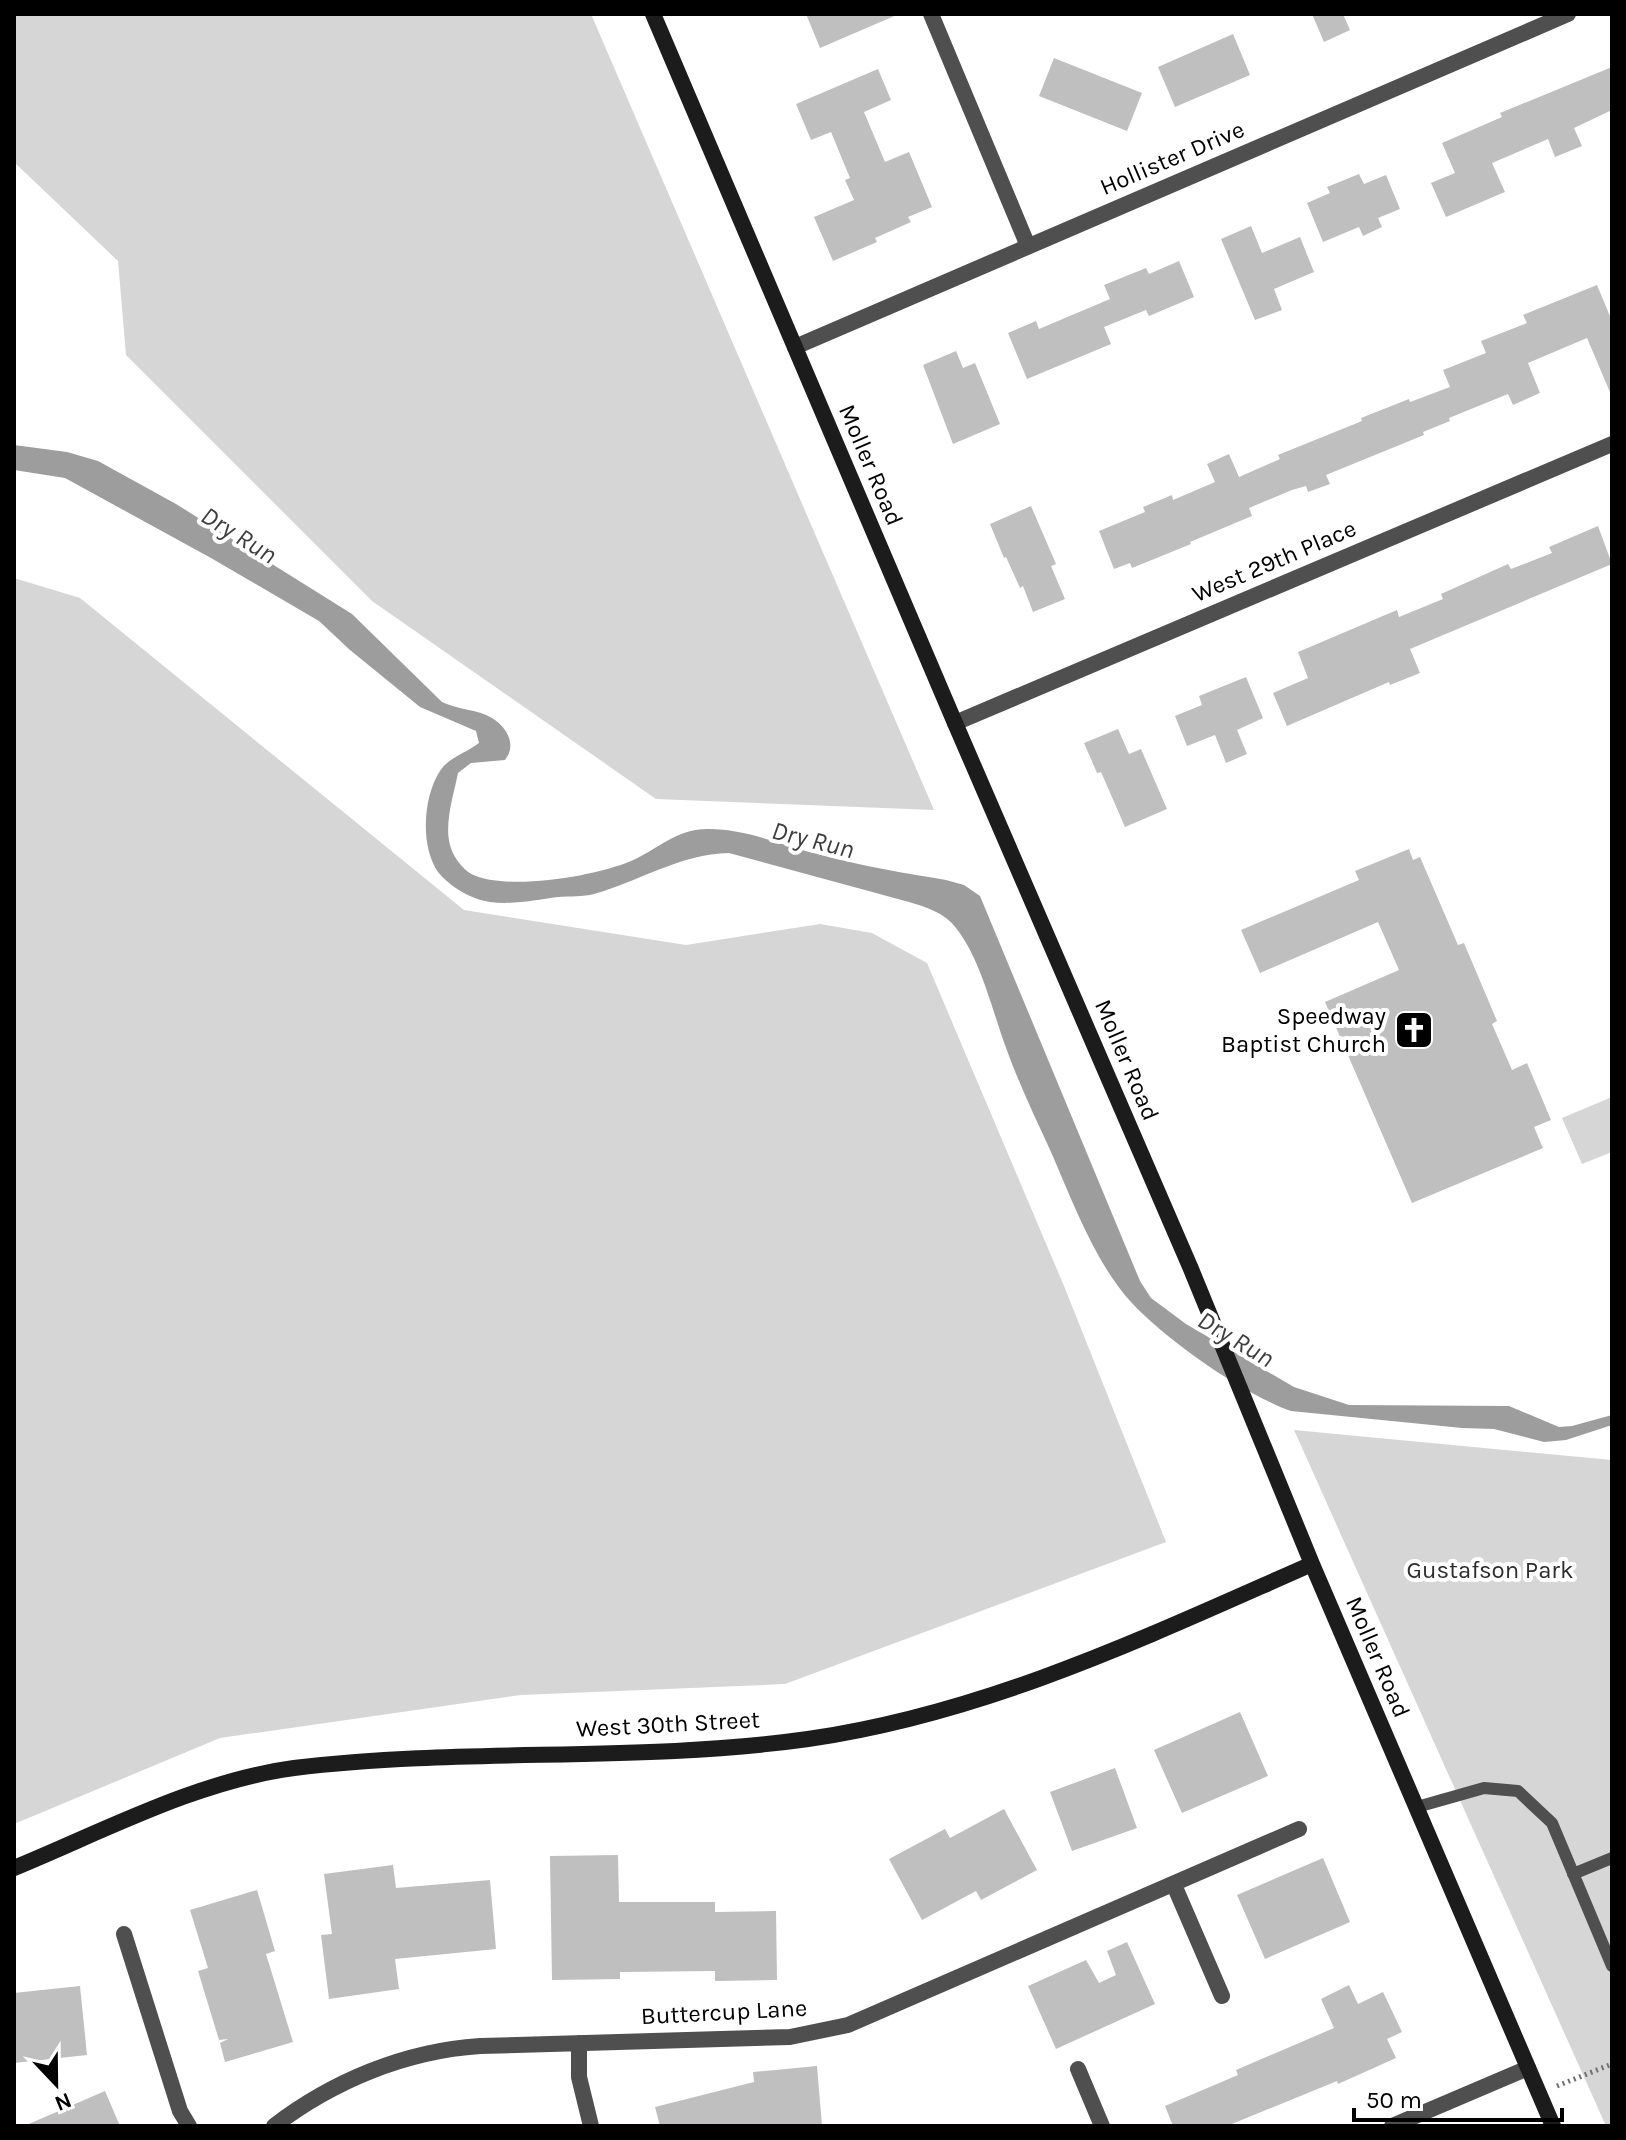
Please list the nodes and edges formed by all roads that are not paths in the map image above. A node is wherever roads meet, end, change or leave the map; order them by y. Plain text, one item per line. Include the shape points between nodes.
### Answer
1 (653, 14) edge
2 (931, 14) edge
3 (1568, 14) edge
4 (1028, 246) junction
5 (795, 347) junction
6 (1612, 444) edge
7 (955, 723) junction
8 (1312, 1564) junction
9 (1417, 1807) junction
10 (1299, 1829) dead end
11 (1612, 1858) edge
12 (14, 1868) edge
13 (1573, 1874) junction
14 (1174, 1885) junction
15 (124, 1934) dead end
16 (1612, 1966) edge
17 (1222, 1996) dead end
18 (579, 2043) junction
19 (1528, 2068) junction
20 (1078, 2069) dead end
21 (189, 2126) edge
22 (274, 2126) edge
23 (591, 2126) edge
24 (1102, 2126) edge
25 (1392, 2126) edge
26 (1553, 2126) edge

1 - 5 street, Moller Road
2 - 4 street
3 - 4 street, Hollister Drive
4 - 5 street, Hollister Drive
5 - 7 street, Moller Road
6 - 7 street, West 29th Place
7 - 8 street, Moller Road
8 - 9 street, Moller Road
8 - 12 street, West 30th Street via 1028,1685 902,1721 710,1750 398,1759 293,1768 204,1790
9 - 13 lane via 1484,1788 1518,1791 1552,1823
9 - 19 street, Moller Road
10 - 14 street, Buttercup Lane
11 - 13 lane
13 - 16 lane
14 - 17 street
14 - 18 street, Buttercup Lane via 848,2025 790,2037
15 - 21 street
18 - 22 street, Buttercup Lane via 467,2047 403,2059 319,2094
18 - 23 street via 579,2077
19 - 25 street
19 - 26 street, Moller Road
20 - 24 street

